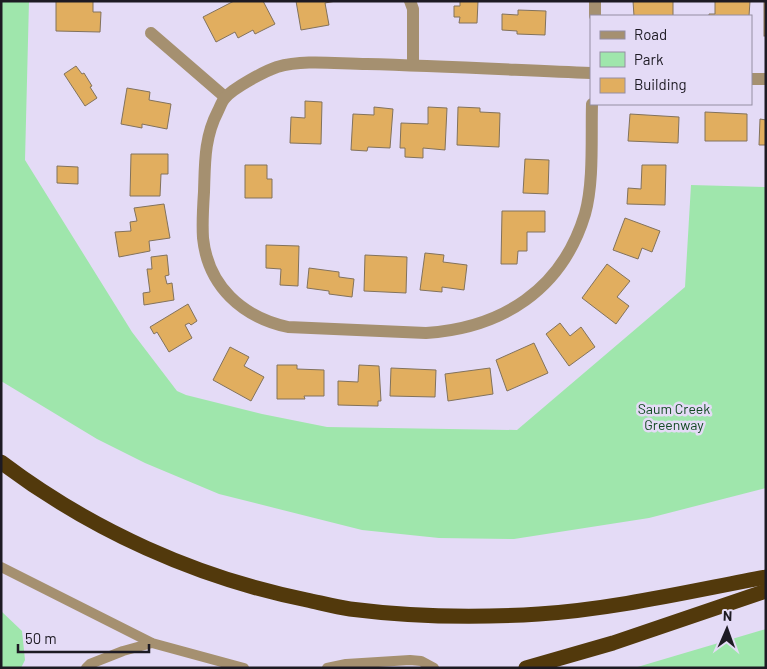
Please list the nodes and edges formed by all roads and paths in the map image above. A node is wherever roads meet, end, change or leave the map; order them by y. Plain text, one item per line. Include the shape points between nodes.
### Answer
1 (410, 1) edge
2 (596, 1) edge
3 (595, 15) edge
4 (151, 33) dead end
5 (413, 65) junction
6 (590, 73) edge
7 (752, 79) edge
8 (766, 79) edge
9 (225, 97) junction
10 (592, 105) edge
11 (1, 462) edge
12 (1, 567) edge
13 (766, 577) edge
14 (766, 591) edge
15 (152, 643) junction
16 (86, 668) edge
17 (244, 668) edge
18 (328, 668) edge
19 (434, 668) edge
20 (526, 668) edge

1 - 5 street via 413,9
2 - 3 street
4 - 9 street
5 - 6 street
5 - 9 street via 292,64 252,78
7 - 8 street
9 - 10 street via 212,124 206,147 202,226 210,265 229,296 256,317 288,328 426,333 468,327 516,308 535,294 564,260 585,213
11 - 13 highway via 65,506 114,534 167,557 225,579 349,609 447,616 540,614 606,606
12 - 15 lane
14 - 20 highway via 613,643
15 - 16 lane via 123,651
15 - 17 lane
18 - 19 lane via 410,660 421,661

